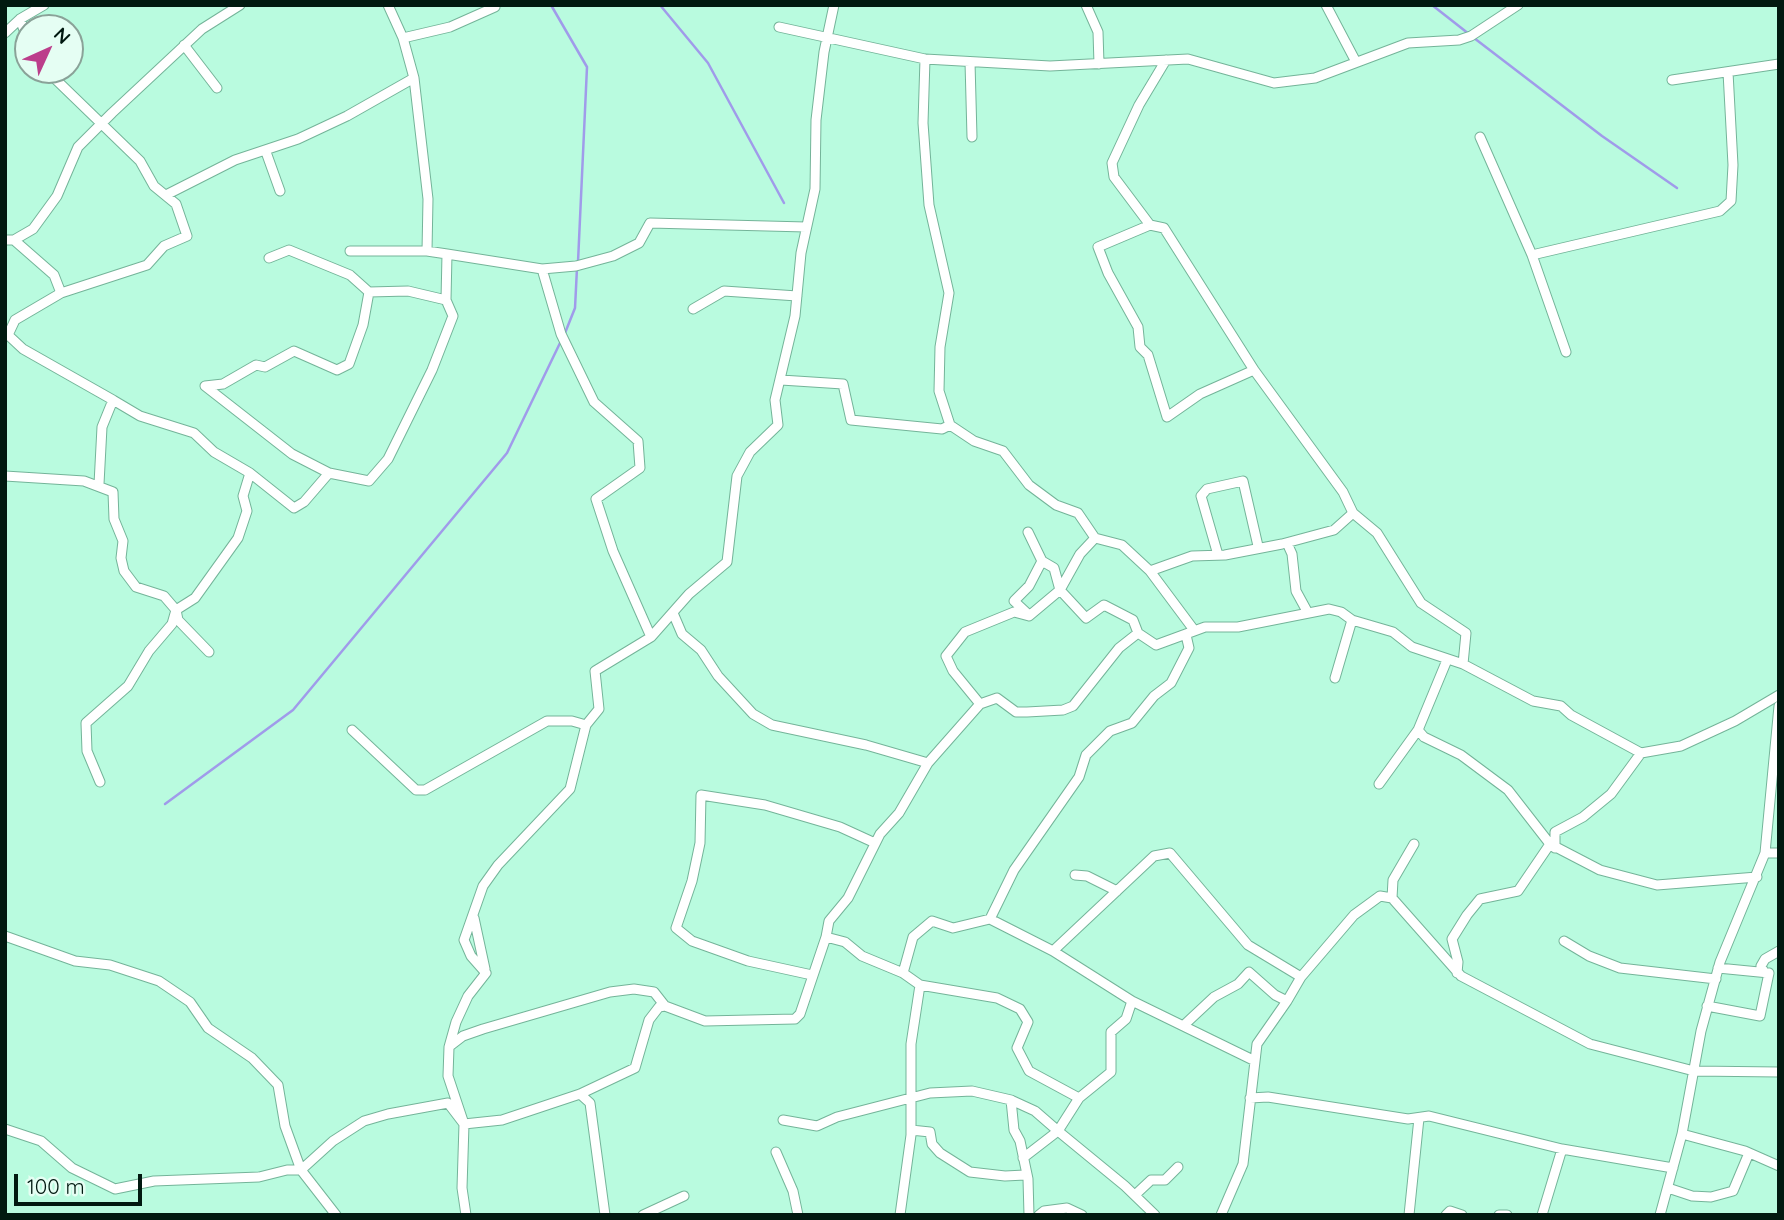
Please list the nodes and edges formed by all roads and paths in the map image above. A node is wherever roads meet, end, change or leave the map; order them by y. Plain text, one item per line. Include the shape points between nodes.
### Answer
1 (44, 5) edge
2 (240, 5) edge
3 (388, 5) edge
4 (834, 5) edge
5 (1086, 5) edge
6 (1326, 5) edge
7 (1517, 5) edge
8 (495, 6) edge
9 (29, 14) edge
10 (779, 27) dead end
11 (403, 38) junction
12 (828, 38) junction
13 (184, 45) junction
14 (925, 59) junction
15 (1166, 60) junction
16 (970, 62) junction
17 (1356, 62) junction
18 (1099, 64) junction
19 (1779, 64) edge
20 (1728, 72) junction
21 (414, 78) junction
22 (1672, 80) dead end
23 (61, 84) edge
24 (216, 88) dead end
25 (102, 123) junction
26 (972, 137) dead end
27 (1480, 137) dead end
28 (266, 152) junction
29 (279, 191) dead end
30 (166, 195) junction
31 (1150, 225) junction
32 (806, 227) junction
33 (10, 240) edge
34 (350, 251) dead end
35 (427, 251) junction
36 (447, 254) junction
37 (1532, 255) junction
38 (269, 258) dead end
39 (542, 269) junction
40 (369, 292) junction
41 (61, 293) junction
42 (797, 296) junction
43 (446, 300) junction
44 (694, 309) dead end
45 (1566, 352) dead end
46 (1254, 370) junction
47 (780, 380) junction
48 (113, 400) junction
49 (950, 425) junction
50 (250, 473) junction
51 (329, 473) junction
52 (5, 476) edge
53 (99, 484) junction
54 (1353, 513) junction
55 (1028, 532) dead end
56 (1095, 538) junction
57 (1287, 543) junction
58 (1258, 547) junction
59 (1218, 555) junction
60 (1042, 561) junction
61 (1150, 571) junction
62 (1060, 590) junction
63 (176, 610) junction
64 (673, 613) junction
65 (1308, 613) junction
66 (1029, 616) junction
67 (1352, 620) junction
68 (1190, 632) junction
69 (1138, 633) junction
70 (651, 638) junction
71 (209, 652) dead end
72 (1447, 660) junction
73 (1463, 664) junction
74 (1335, 678) dead end
75 (1779, 695) edge
76 (980, 704) junction
77 (1779, 706) edge
78 (586, 725) junction
79 (352, 730) dead end
80 (1418, 730) junction
81 (1641, 753) junction
82 (928, 764) junction
83 (100, 782) dead end
84 (1379, 784) dead end
85 (876, 843) junction
86 (1414, 844) dead end
87 (1552, 846) junction
88 (1765, 853) junction
89 (1779, 853) edge
90 (1076, 875) dead end
91 (1757, 877) junction
92 (1117, 891) junction
93 (1392, 898) junction
94 (473, 916) junction
95 (990, 919) junction
96 (5, 936) edge
97 (826, 937) junction
98 (1564, 942) dead end
99 (1053, 951) junction
100 (1779, 951) edge
101 (1718, 968) junction
102 (1763, 971) junction
103 (486, 973) junction
104 (903, 973) junction
105 (1457, 973) junction
106 (812, 975) junction
107 (1301, 977) junction
108 (1716, 979) junction
109 (920, 985) junction
110 (1287, 1001) junction
111 (1132, 1002) junction
112 (665, 1006) junction
113 (1707, 1006) junction
114 (1183, 1026) junction
115 (449, 1047) junction
116 (1255, 1061) junction
117 (1694, 1071) junction
118 (1779, 1072) edge
119 (580, 1094) junction
120 (1079, 1098) junction
121 (1250, 1098) junction
122 (911, 1099) junction
123 (1012, 1100) junction
124 (1419, 1118) junction
125 (783, 1120) dead end
126 (464, 1124) junction
127 (5, 1129) edge
128 (911, 1130) junction
129 (1058, 1131) junction
130 (1682, 1134) junction
131 (1562, 1149) junction
132 (776, 1152) dead end
133 (1749, 1153) junction
134 (1023, 1158) junction
135 (1779, 1166) edge
136 (1178, 1167) dead end
137 (1673, 1168) junction
138 (301, 1170) junction
139 (1025, 1175) junction
140 (1668, 1188) junction
141 (1135, 1195) junction
142 (684, 1196) dead end
143 (336, 1215) edge
144 (466, 1215) edge
145 (605, 1215) edge
146 (643, 1215) edge
147 (798, 1215) edge
148 (900, 1215) edge
149 (1029, 1215) edge
150 (1039, 1215) edge
151 (1082, 1215) edge
152 (1155, 1215) edge
153 (1221, 1215) edge
154 (1409, 1215) edge
155 (1446, 1215) edge
156 (1462, 1215) edge
157 (1499, 1215) edge
158 (1507, 1215) edge
159 (1542, 1215) edge
160 (1660, 1215) edge

1 - 9 street
2 - 13 street
3 - 11 street
4 - 12 street
5 - 18 street via 1097,32
6 - 17 street
7 - 17 street via 1460,40 1408,43
8 - 11 street via 450,27
10 - 12 street
11 - 21 street
12 - 14 street
12 - 32 street via 816,120 815,189
13 - 24 street
13 - 25 street
14 - 16 street
14 - 49 street via 923,123 929,205 948,293 939,391
15 - 17 street via 1199,61 1274,83 1315,78
15 - 18 street
15 - 31 street via 1112,163 1114,177
16 - 18 street
16 - 26 street
19 - 20 street
20 - 22 street
20 - 37 street via 1731,201 1720,211
21 - 28 street via 347,116
21 - 35 street via 428,199
23 - 25 street
25 - 30 street
25 - 33 street via 78,147 57,196 33,229
27 - 37 street
28 - 29 street
28 - 30 street via 235,160
30 - 41 street via 176,204 187,236 164,246 147,265
31 - 46 street via 1164,228
31 - 46 street via 1098,247 1138,327 1140,347 1149,355 1167,417 1219,384
32 - 39 street via 650,223 639,243 613,256 578,266
32 - 42 street
33 - 41 street via 54,275
34 - 35 street
35 - 36 street
36 - 39 street
36 - 43 street
37 - 45 street
38 - 40 street via 289,250 350,275
39 - 70 street via 563,338 594,402 638,441 640,468 596,499
40 - 43 street via 408,291
40 - 51 street via 349,364 337,370 295,351 265,367 256,365 223,384 205,386 292,454
41 - 48 street via 15,320 8,335 23,349
42 - 44 street via 724,291
42 - 47 street
43 - 51 street via 453,316 388,459 369,481
46 - 54 street via 1343,492
47 - 49 street via 843,384 852,420 942,429
47 - 64 street via 775,401 778,425 750,452 737,475 727,562
48 - 50 street via 140,416 194,433 214,452
48 - 53 street via 102,426
49 - 56 street via 974,442 1003,451 1029,485 1056,505 1078,513
50 - 51 street via 294,508
50 - 63 street via 243,496 247,510 238,538 195,598
52 - 53 street
53 - 63 street via 113,492 124,571 136,587 164,596
54 - 57 street via 1334,530
54 - 73 street via 1377,533 1421,603 1466,633
55 - 60 street
56 - 61 street via 1122,545
56 - 62 street via 1080,554
57 - 58 street
57 - 65 street via 1296,591
58 - 59 street
58 - 59 street via 1242,481 1207,489 1201,496
59 - 61 street via 1192,556
60 - 62 street via 1054,568
60 - 66 street via 1029,586 1014,601
61 - 68 street
62 - 66 street
62 - 69 street via 1086,618 1104,605 1133,620
63 - 71 street via 178,620
63 - 83 street via 172,624 128,687 86,723 87,751
64 - 70 street
64 - 82 street via 682,634 701,650 753,715 772,725
65 - 67 street via 1329,610
65 - 68 street
66 - 76 street via 1014,612 965,632 946,656
67 - 72 street via 1393,632 1412,646
67 - 74 street
68 - 69 street via 1156,645
68 - 95 street via 1189,648 1171,683 1132,723 1110,732 1086,755 1079,778 1014,870
69 - 76 street via 1119,648 1069,708 1016,712 997,698
70 - 78 street via 595,671 599,709
72 - 73 street
72 - 80 street
73 - 81 street via 1532,701 1561,706
75 - 81 street via 1681,746
76 - 82 street
77 - 88 street
78 - 79 street via 547,721 425,790 416,790
78 - 94 street via 570,789 498,865 483,886
80 - 84 street
80 - 87 street via 1508,790
81 - 87 street via 1611,794 1555,832
82 - 85 street
85 - 97 street via 848,898 829,921
85 - 106 street via 765,805 701,795 701,844 676,928 692,941 748,961
86 - 93 street via 1393,880
87 - 91 street via 1600,870 1657,885
87 - 105 street via 1518,891 1480,899 1467,915 1452,939
88 - 89 street
88 - 91 street
90 - 92 street
91 - 101 street
92 - 99 street
92 - 107 street via 1154,856 1170,853 1248,945
93 - 105 street
93 - 107 street via 1380,896 1366,904
94 - 103 street
94 - 103 street via 464,940
95 - 99 street
95 - 104 street via 953,928 932,921 913,937
96 - 138 street via 75,961 110,965 159,981 190,1002 208,1028 252,1058 278,1085 285,1126
97 - 104 street
97 - 106 street
98 - 108 street via 1620,968
99 - 111 street
100 - 102 street via 1765,959 1760,966
101 - 102 street
101 - 108 street
102 - 113 street via 1769,974 1769,984 1760,1016
103 - 115 street via 468,996
104 - 109 street
105 - 117 street via 1583,1042
106 - 112 street via 800,1014 785,1021 705,1021
107 - 110 street
108 - 113 street
109 - 120 street via 997,998 1020,1009 1028,1022 1017,1048 1029,1071
109 - 122 street via 911,1044
110 - 114 street via 1249,972
110 - 116 street via 1256,1044
111 - 114 street
111 - 120 street via 1126,1019 1111,1032 1111,1072
112 - 115 street via 653,992 610,992 483,1029
112 - 119 street via 655,1010 649,1020 635,1068
113 - 117 street
114 - 116 street
115 - 126 street via 448,1076
116 - 121 street
117 - 118 street
117 - 130 street
119 - 126 street via 502,1120
119 - 145 street via 590,1103
120 - 129 street
121 - 124 street
121 - 153 street via 1243,1164
122 - 123 street via 972,1091
122 - 125 street via 837,1116 817,1126
122 - 128 street
123 - 129 street via 1035,1111
123 - 134 street via 1014,1130
124 - 131 street via 1454,1120
124 - 154 street
126 - 138 street via 448,1103 388,1114 364,1121
126 - 144 street
127 - 138 street via 41,1141 72,1168 115,1189 154,1181 251,1178
128 - 139 street via 930,1132 940,1153 970,1172
128 - 148 street
129 - 134 street
129 - 141 street
130 - 133 street
130 - 137 street
131 - 137 street
131 - 159 street
132 - 147 street
133 - 135 street
133 - 140 street via 1733,1191 1711,1197
134 - 139 street
136 - 141 street via 1165,1180 1151,1180
137 - 140 street
138 - 143 street
139 - 149 street
140 - 160 street
141 - 152 street
142 - 146 street
150 - 151 street via 1068,1208
155 - 156 street via 1450,1211
157 - 158 street

